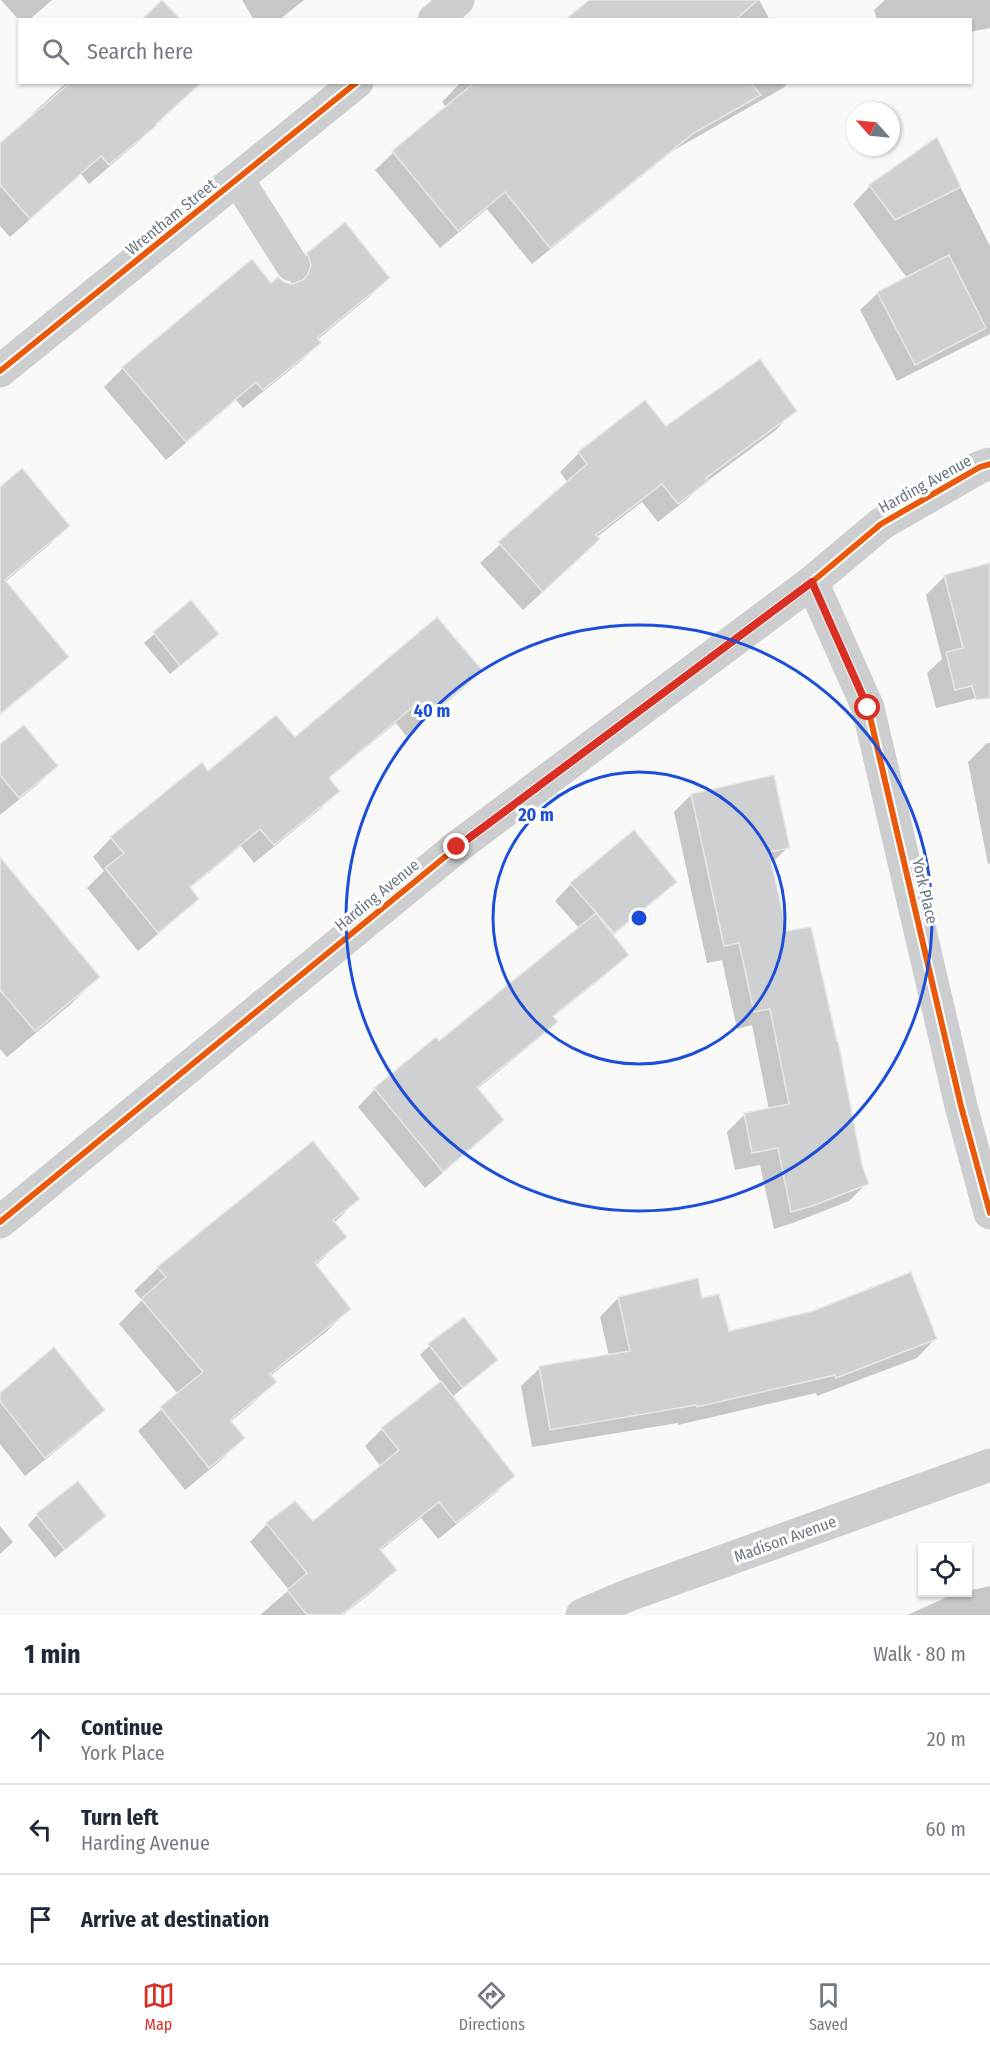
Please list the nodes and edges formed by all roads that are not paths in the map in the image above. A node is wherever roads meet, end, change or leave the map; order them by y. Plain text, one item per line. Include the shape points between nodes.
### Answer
1 (355, 84) edge
2 (238, 180) junction
3 (292, 265) dead end
4 (0, 371) edge
5 (990, 464) edge
6 (812, 582) junction
7 (990, 1214) edge
8 (0, 1222) edge
9 (990, 1465) edge
10 (582, 1615) edge

1 - 2 street, Wrentham Street
2 - 3 street
2 - 4 street, Wrentham Street
5 - 6 street, Harding Avenue via 881,524
6 - 7 street, York Place via 868,708
6 - 8 street, Harding Avenue via 457,847
9 - 10 street, Madison Avenue

